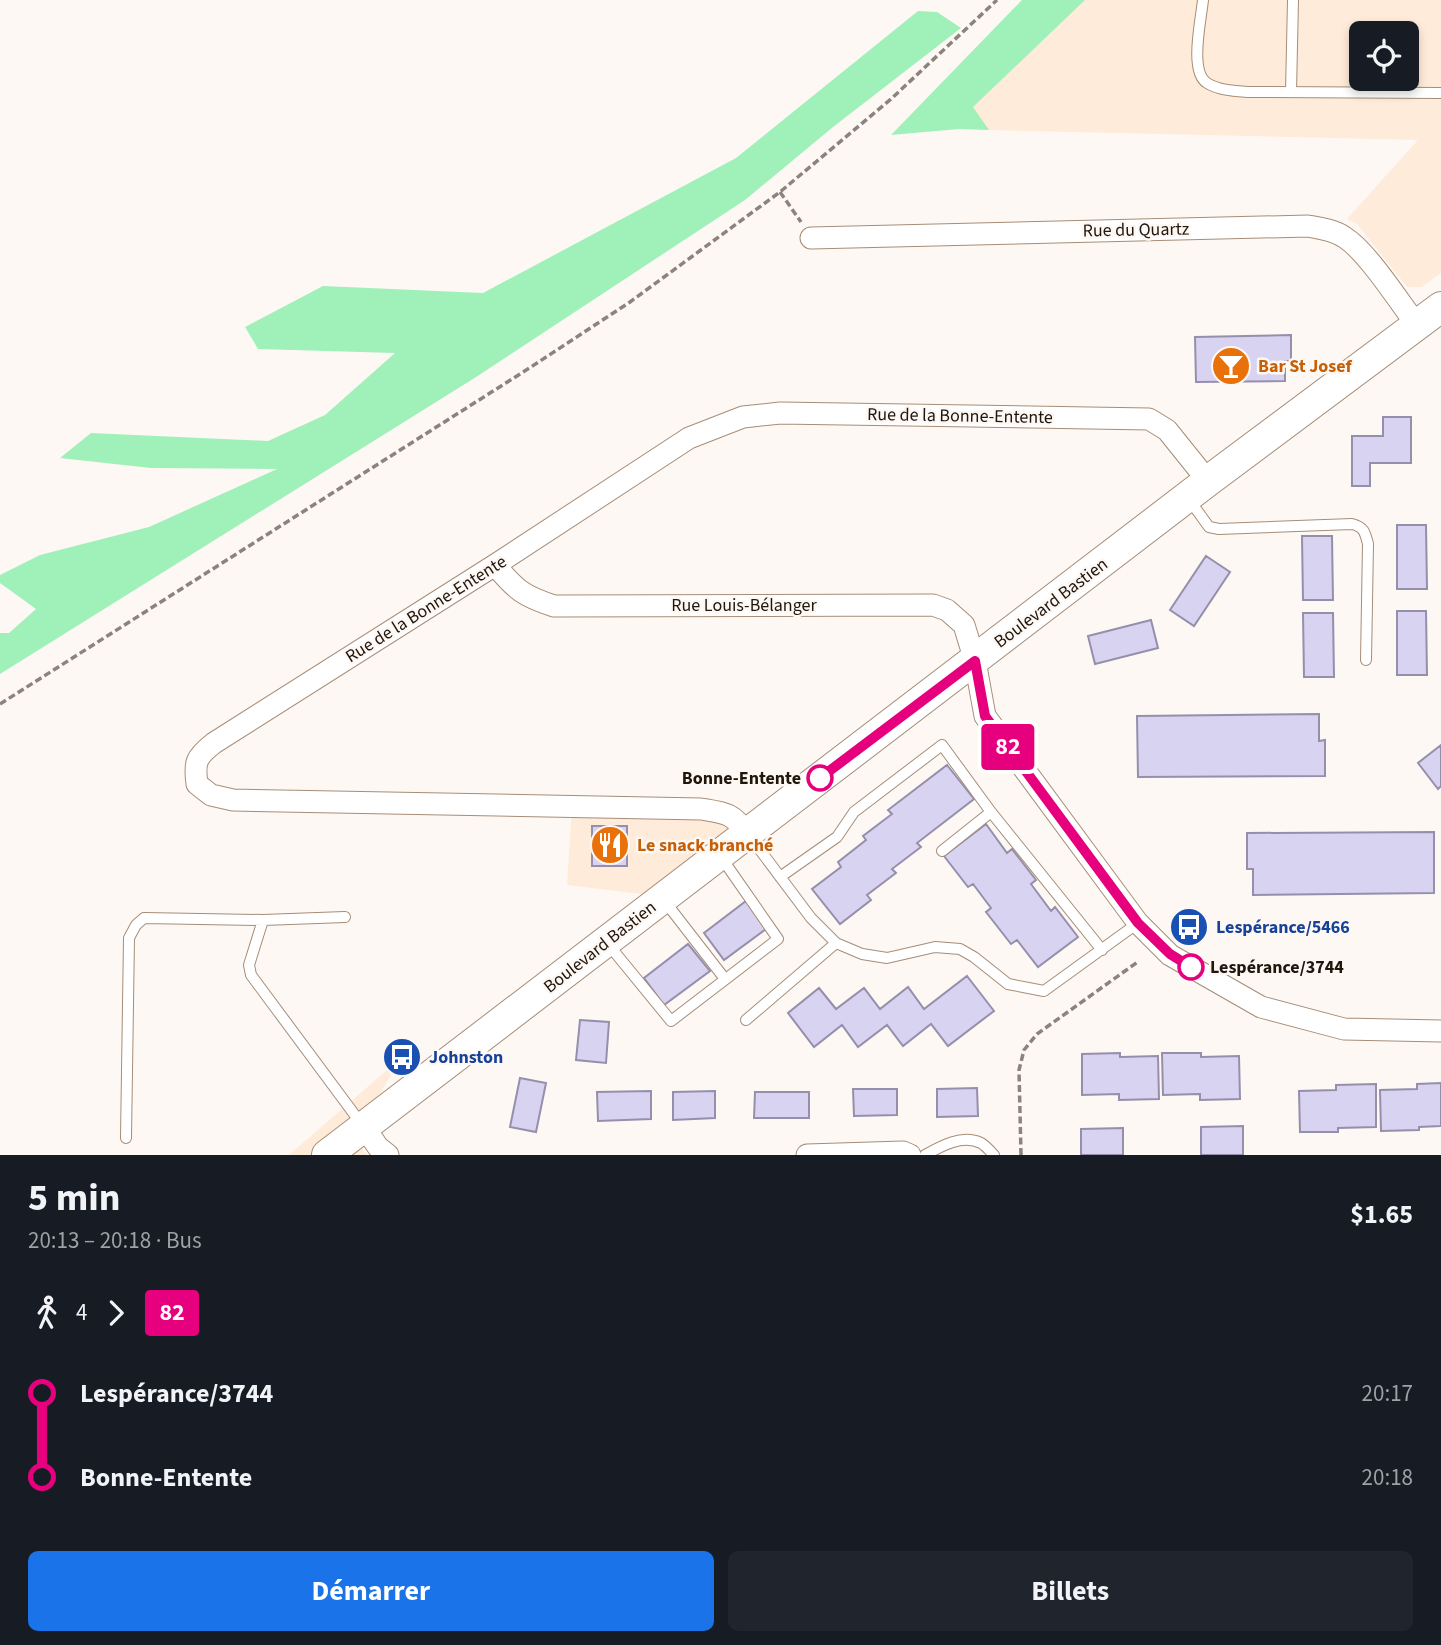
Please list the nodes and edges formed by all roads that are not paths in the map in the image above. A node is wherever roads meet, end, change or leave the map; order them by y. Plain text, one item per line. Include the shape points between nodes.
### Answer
1 (1203, 0) edge
2 (1293, 0) edge
3 (1291, 92) junction
4 (1441, 93) edge
5 (811, 238) dead end
6 (1441, 307) edge
7 (1417, 325) junction
8 (1198, 490) junction
9 (495, 565) junction
10 (1366, 660) dead end
11 (975, 661) junction
12 (991, 811) junction
13 (747, 834) junction
14 (942, 851) dead end
15 (720, 855) junction
16 (779, 877) junction
17 (663, 898) junction
18 (345, 917) dead end
19 (263, 920) junction
20 (1138, 923) junction
21 (606, 942) junction
22 (836, 943) junction
23 (1102, 950) junction
24 (726, 979) junction
25 (746, 1020) dead end
26 (1441, 1031) edge
27 (365, 1128) junction
28 (127, 1138) dead end
29 (327, 1155) edge
30 (388, 1155) edge
31 (807, 1155) edge
32 (910, 1155) edge
33 (925, 1155) edge
34 (994, 1155) edge

1 - 3 lane via 1196,68 1205,82 1222,89
2 - 3 lane
3 - 4 lane
5 - 7 street, Rue du Quartz via 1308,226 1332,231 1357,246
6 - 7 main road, Boulevard Bastien
7 - 8 main road, Boulevard Bastien
8 - 9 street, Rue de la Bonne-Entente via 1167,429 1149,419 743,417 689,438
8 - 10 lane via 1209,527 1361,527 1368,544
8 - 11 main road, Boulevard Bastien
9 - 11 street, Rue Louis-Bélanger via 513,587 554,606 933,605 964,625
9 - 13 street, Rue de la Bonne-Entente via 214,743 200,754 195,768 197,784 211,795 233,800 701,808 737,819
11 - 13 main road, Boulevard Bastien
11 - 20 street, Rue Louis-Bélanger via 985,716
12 - 14 lane
12 - 16 lane via 942,745 854,812 837,837
12 - 23 lane
13 - 15 main road, Boulevard Bastien
13 - 16 lane
15 - 17 main road, Boulevard Bastien
15 - 24 lane via 778,939
16 - 22 lane
17 - 21 main road, Boulevard Bastien
17 - 24 lane
18 - 19 lane
19 - 27 lane via 249,965 251,975
19 - 28 lane via 144,918 136,925 129,938
20 - 23 lane
20 - 26 street, Rue Louis-Bélanger via 1170,954 1261,1007 1344,1029
21 - 24 lane via 671,1021
21 - 27 main road, Boulevard Bastien
22 - 23 lane via 887,958 936,947 960,950 1008,984 1044,991
22 - 25 lane
27 - 29 main road, Boulevard Bastien
27 - 30 street
31 - 32 street
33 - 34 lane via 961,1140 981,1143

